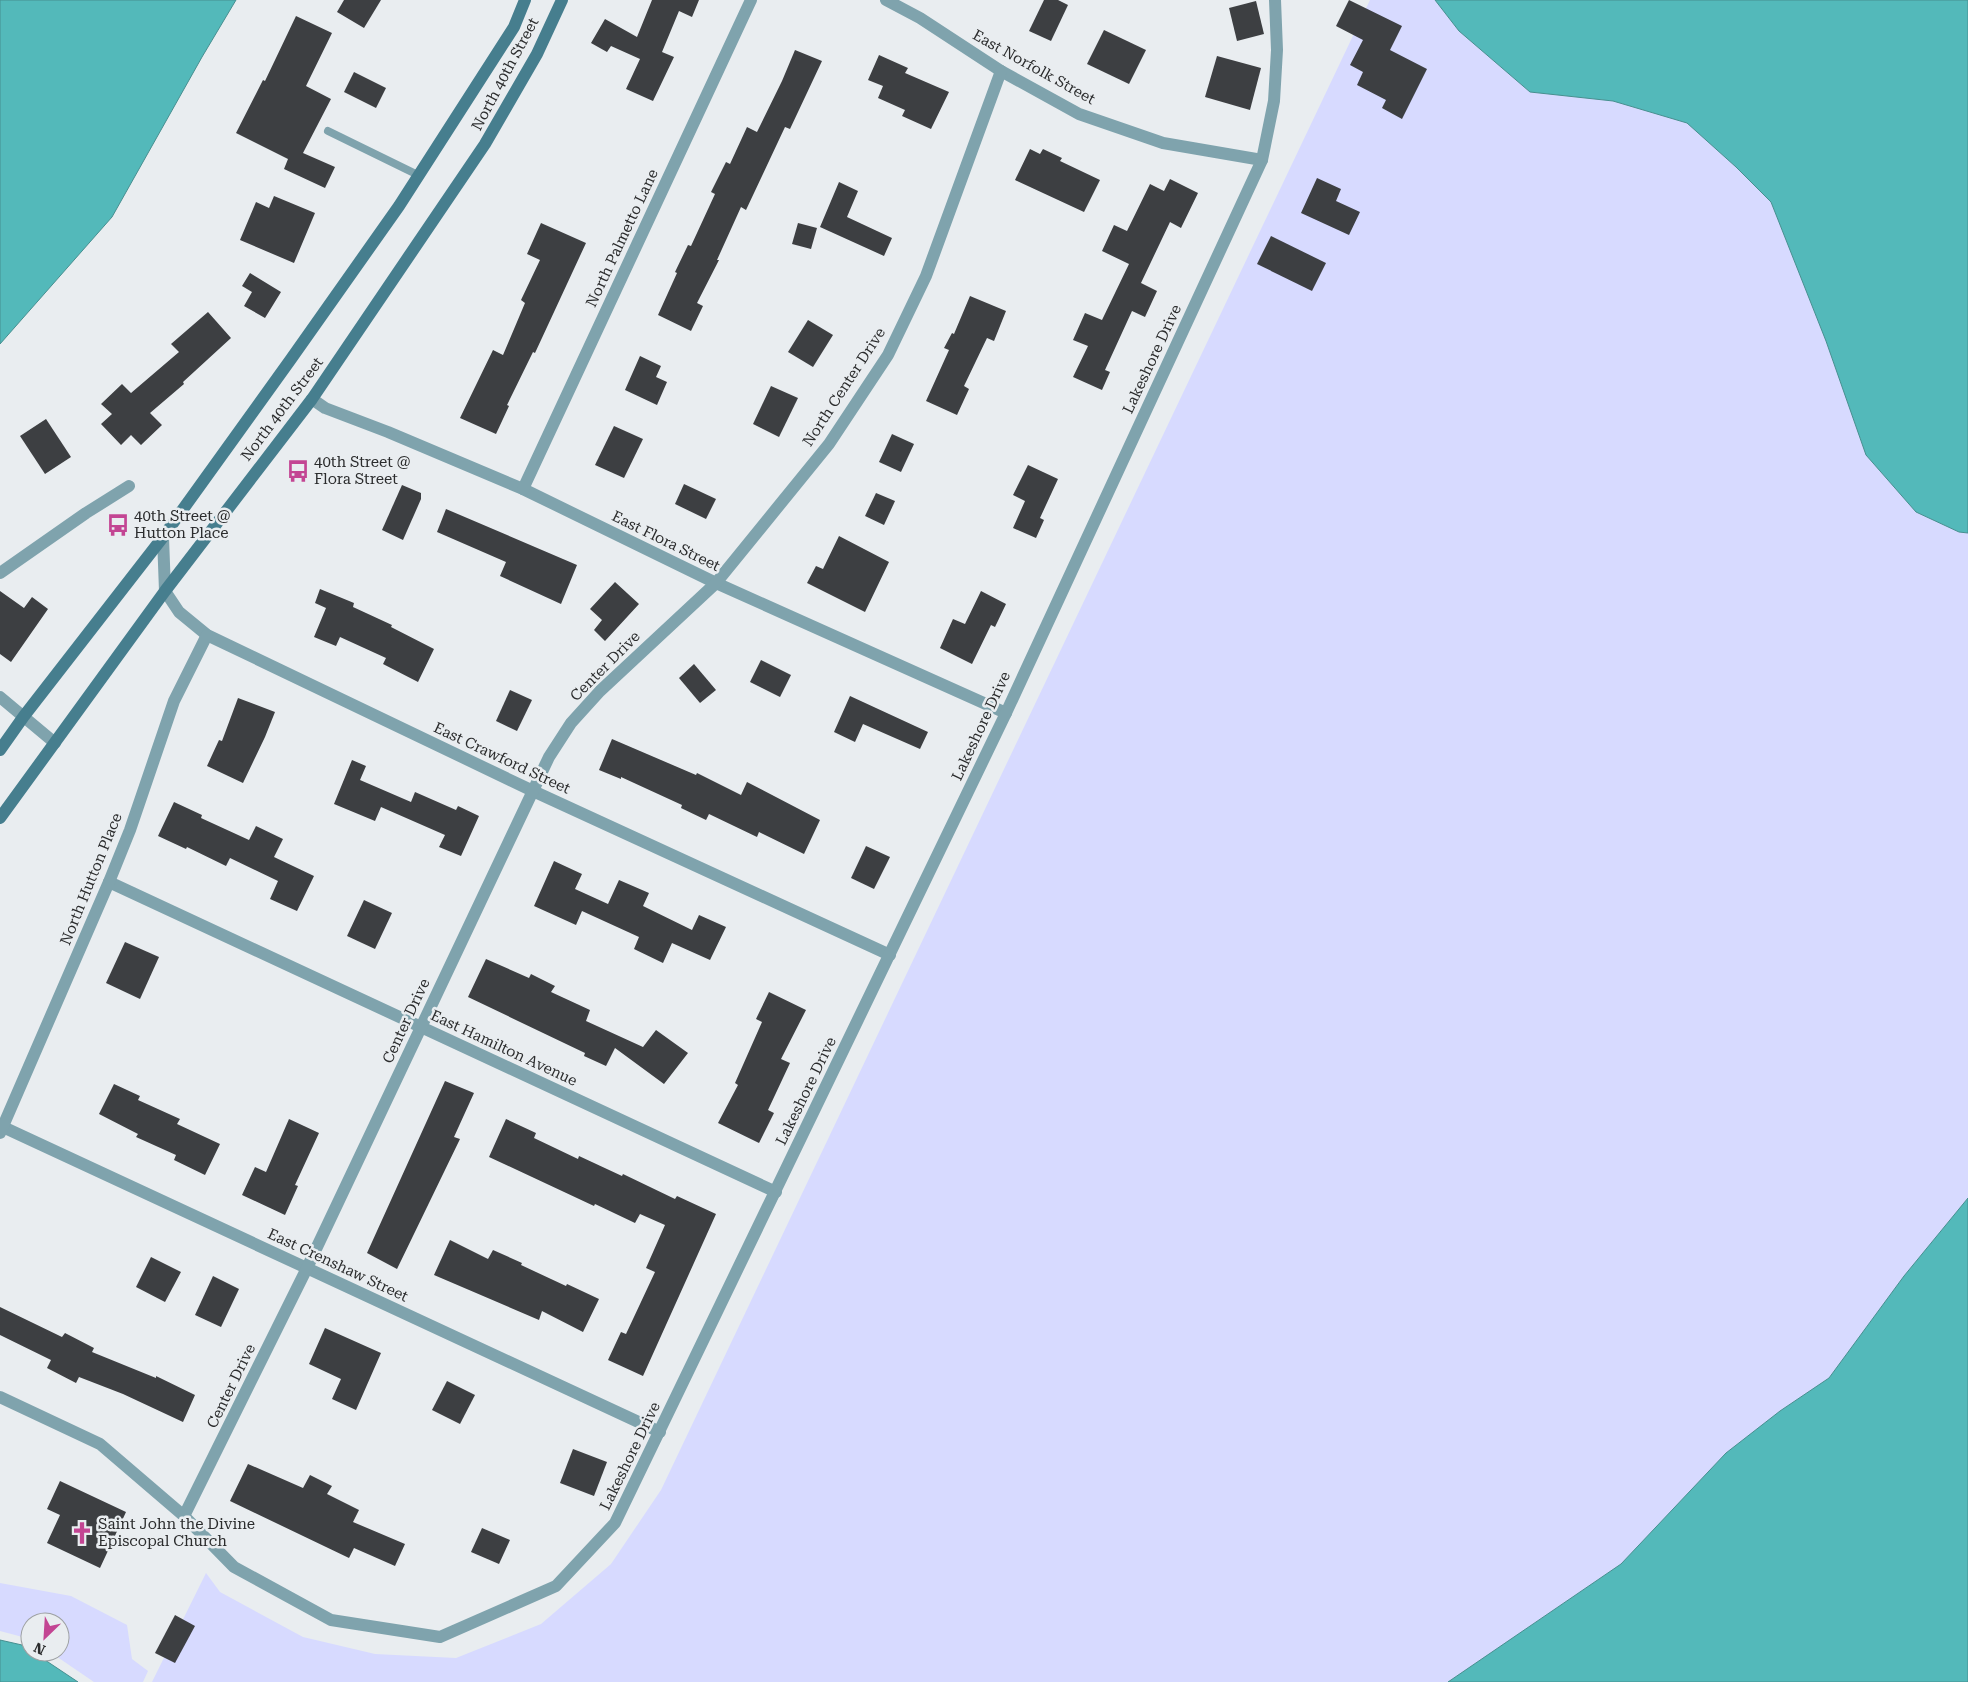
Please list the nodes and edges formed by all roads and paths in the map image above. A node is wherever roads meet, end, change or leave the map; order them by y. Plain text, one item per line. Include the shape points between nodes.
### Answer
1 (525, 0) edge
2 (562, 0) edge
3 (751, 0) edge
4 (886, 0) edge
5 (1275, 0) edge
6 (1001, 71) junction
7 (328, 131) dead end
8 (1262, 160) junction
9 (418, 175) junction
10 (312, 399) junction
11 (130, 486) dead end
12 (523, 489) junction
13 (163, 537) junction
14 (0, 573) edge
15 (716, 583) junction
16 (164, 591) junction
17 (207, 635) junction
18 (0, 697) edge
19 (1006, 713) junction
20 (24, 716) junction
21 (55, 742) junction
22 (0, 750) edge
23 (533, 791) junction
24 (0, 818) edge
25 (109, 882) junction
26 (890, 956) junction
27 (421, 1028) junction
28 (2, 1130) edge
29 (776, 1192) junction
30 (307, 1268) junction
31 (0, 1397) edge
32 (660, 1432) junction
33 (184, 1516) junction

1 - 9 main road, North 40th Street via 514,27
2 - 10 main road, North 40th Street via 537,54 485,144
3 - 12 street, North Palmetto Lane
4 - 6 street, East Norfolk Street via 920,18
5 - 8 street, Lakeshore Drive via 1274,101
6 - 8 street, East Norfolk Street via 1079,114 1164,143
6 - 15 street, North Center Drive via 926,276 888,354 829,444
7 - 9 lane
8 - 19 street, Lakeshore Drive
9 - 13 main road, North 40th Street
10 - 12 street, East Flora Street via 325,408
10 - 16 main road, North 40th Street
11 - 14 street via 86,512
12 - 15 street, East Flora Street
13 - 16 street
13 - 20 main road, North 40th Street
15 - 19 street, East Flora Street
15 - 23 street, Center Drive via 600,691 571,723 549,757
16 - 17 street, East Crawford Street via 179,612
16 - 21 main road, North 40th Street
17 - 23 street, East Crawford Street
17 - 25 street, North Hutton Place via 174,701
18 - 20 street
19 - 26 street, Lakeshore Drive
20 - 21 street
20 - 22 main road, North 40th Street
21 - 24 main road, North 40th Street
23 - 26 street, East Crawford Street
23 - 27 street, Center Drive
25 - 27 street, East Hamilton Avenue
25 - 28 street, North Hutton Place
26 - 29 street, Lakeshore Drive
27 - 29 street, East Hamilton Avenue
27 - 30 street, Center Drive
28 - 30 street, East Crenshaw Street
29 - 32 street, Lakeshore Drive
30 - 32 street, East Crenshaw Street
30 - 33 street, Center Drive
31 - 33 street, Lakeshore Drive via 100,1444
32 - 33 street, Lakeshore Drive via 615,1523 556,1586 440,1637 331,1620 234,1567

